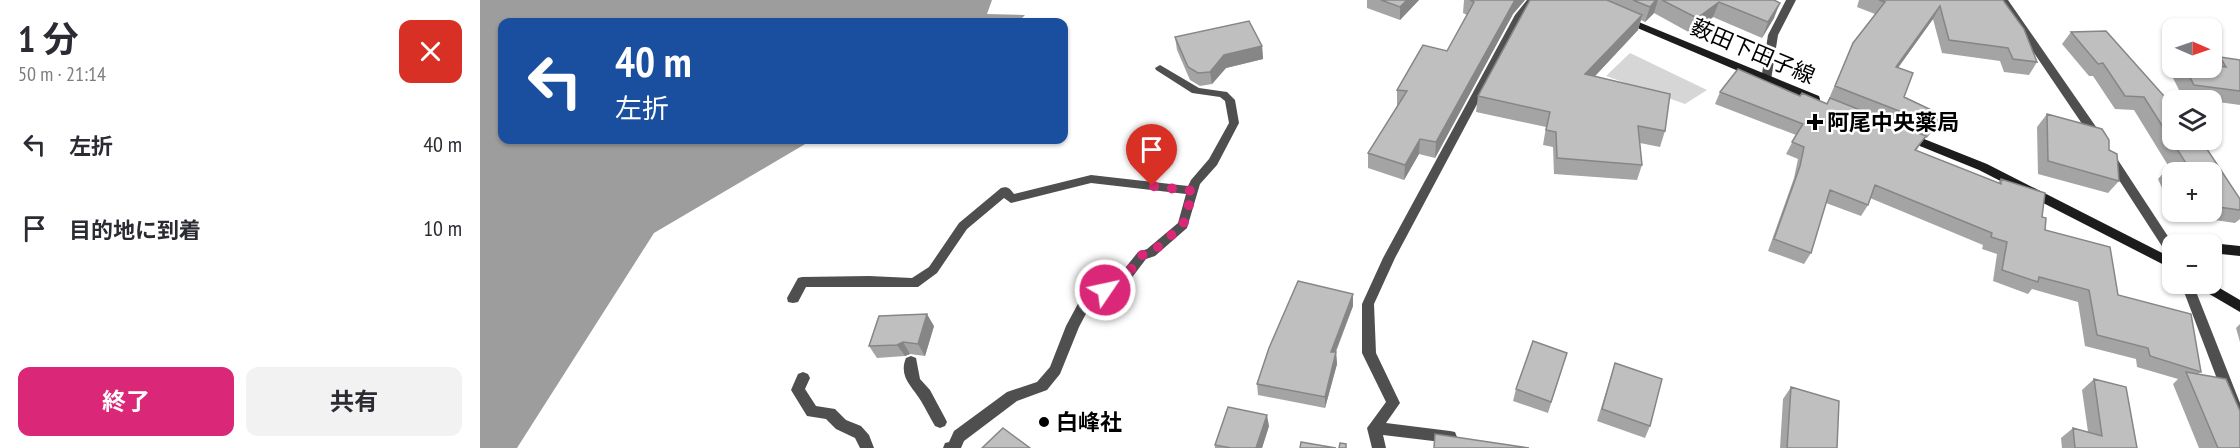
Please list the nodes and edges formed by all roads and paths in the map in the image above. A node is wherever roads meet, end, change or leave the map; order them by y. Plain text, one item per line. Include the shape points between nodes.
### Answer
1 (1532, 0) edge
2 (1791, 0) edge
3 (2003, 0) edge
4 (1612, 14) edge
5 (1160, 68) dead end
6 (1766, 80) junction
7 (1821, 102) edge
8 (1899, 133) edge
9 (1193, 191) junction
10 (2162, 236) edge
11 (2222, 249) edge
12 (2240, 251) edge
13 (2162, 259) edge
14 (2191, 294) edge
15 (2219, 294) edge
16 (793, 298) dead end
17 (2240, 307) edge
18 (911, 362) dead end
19 (803, 378) dead end
20 (2240, 421) edge
21 (940, 422) dead end
22 (1374, 428) junction
23 (1462, 438) edge
24 (867, 448) edge
25 (950, 448) edge
26 (1379, 448) edge

1 - 22 street via 1520,15 1368,304 1369,353 1393,403
2 - 6 street via 1773,35
3 - 10 street
4 - 6 main road, 薮田下田子線
5 - 9 street via 1196,91 1223,94 1230,100 1234,123 1214,162 1195,183
6 - 7 main road, 薮田下田子線
8 - 13 main road via 1983,167
9 - 16 street via 1091,179 1011,199 1005,191 963,226 933,270 914,283 802,282
9 - 25 street via 1183,225 1151,253 1142,255 1117,288 1092,291 1101,305 1086,302 1055,369 1042,387 1012,396 959,436
11 - 12 main road
14 - 20 street
15 - 17 main road
18 - 21 street via 913,381
19 - 24 street via 798,390 812,411 830,413 840,426 858,430
22 - 23 street
22 - 26 street

